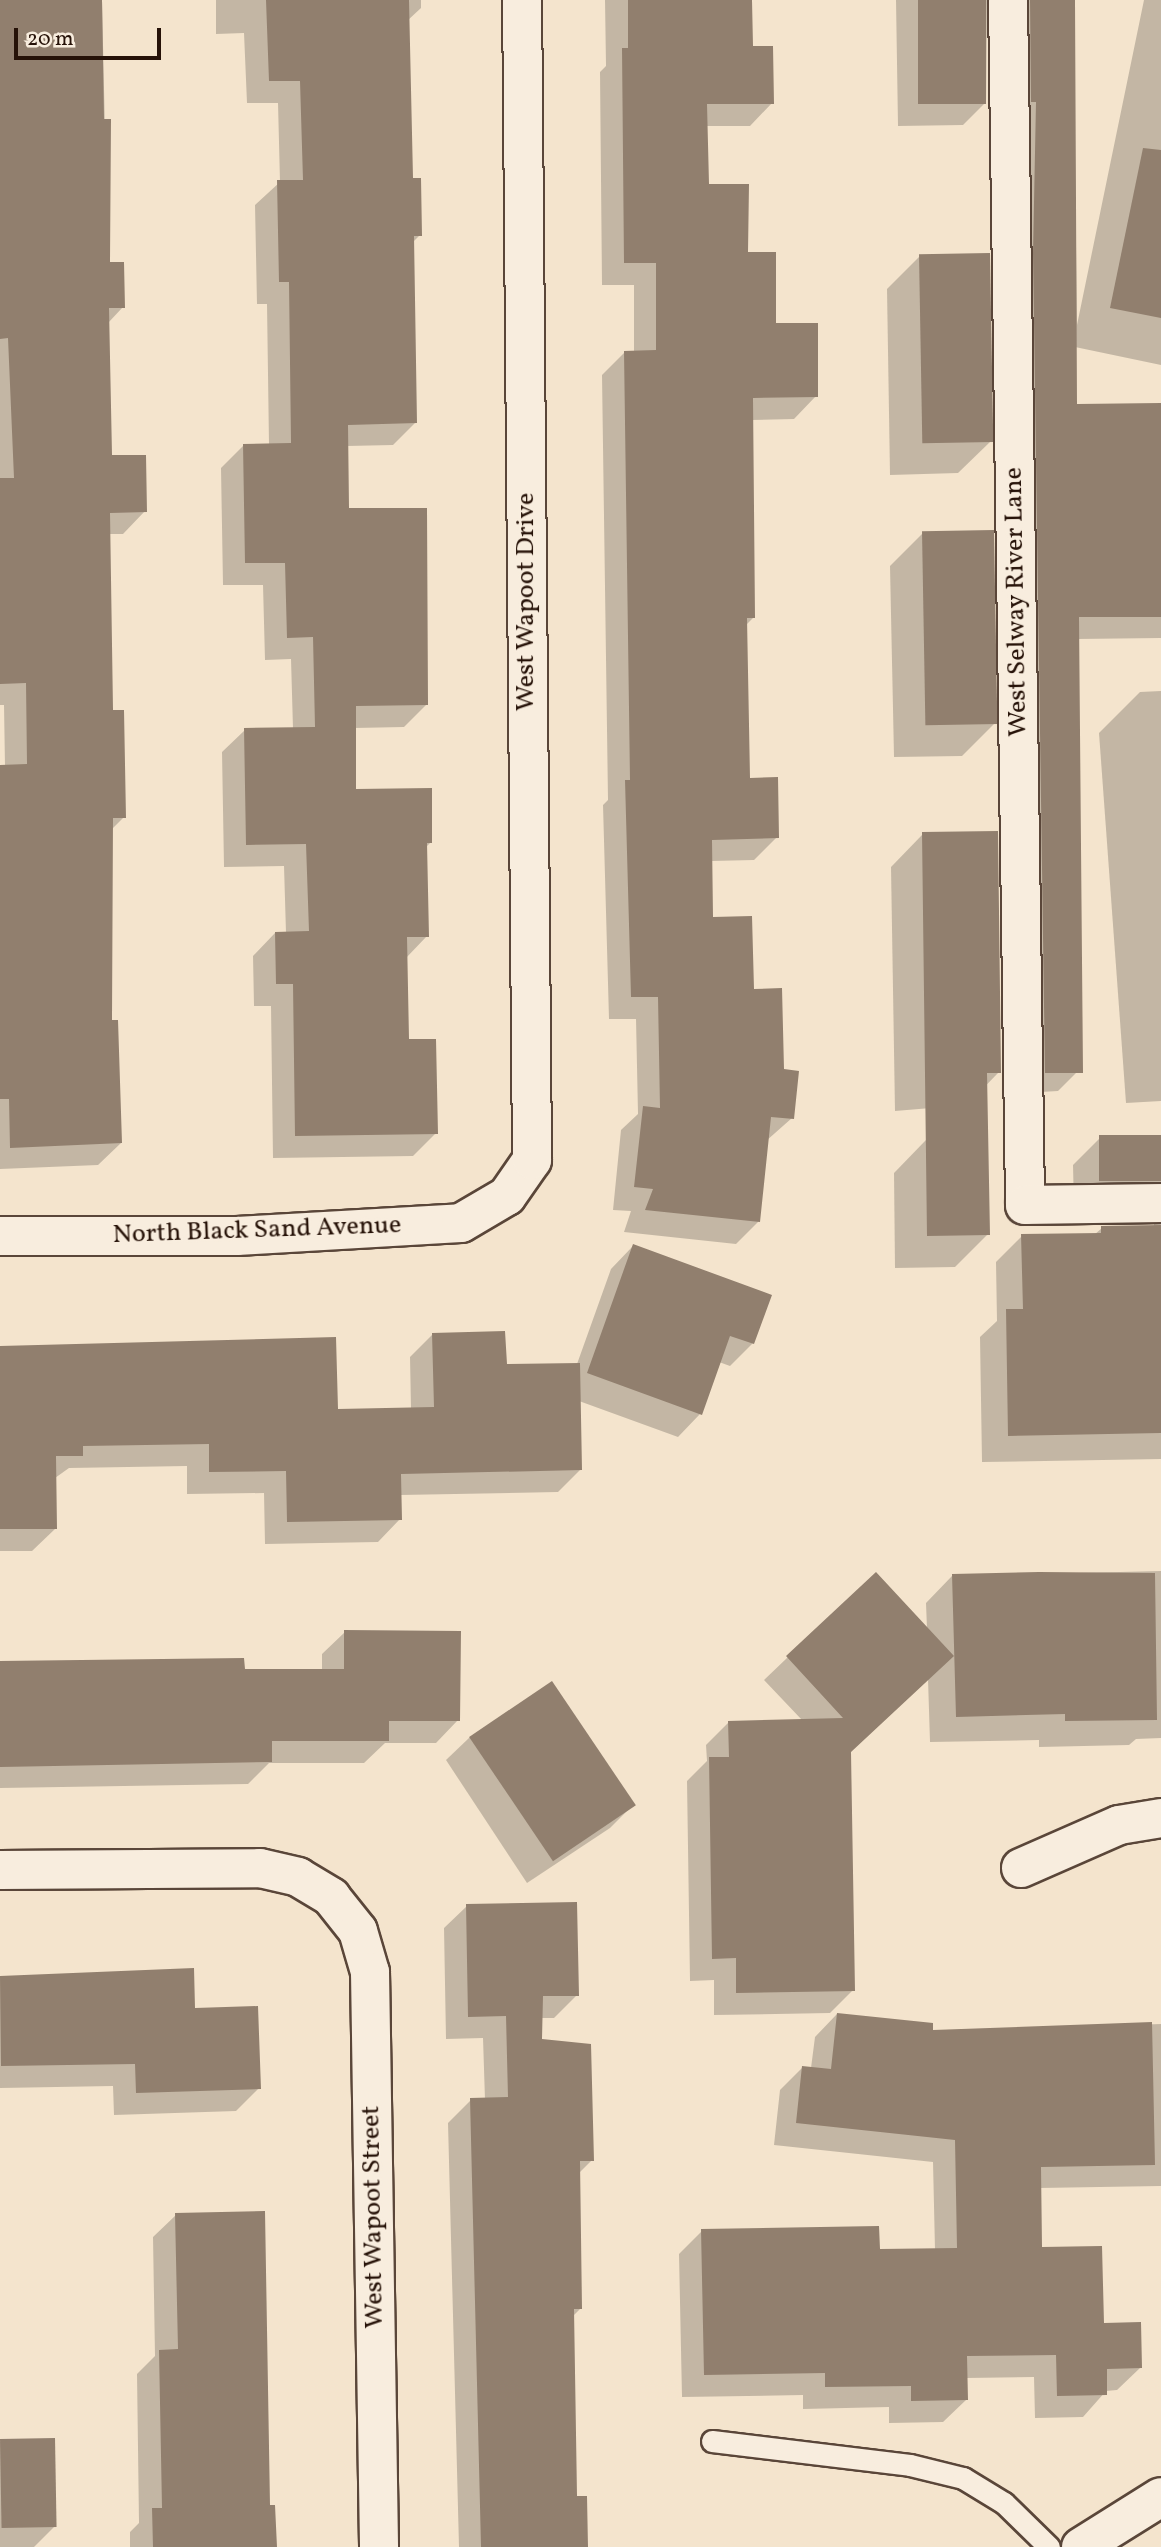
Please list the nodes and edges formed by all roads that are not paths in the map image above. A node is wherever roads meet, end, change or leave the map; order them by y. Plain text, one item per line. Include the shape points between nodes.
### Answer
1 (522, 0) edge
2 (1008, 0) edge
3 (507, 1196) joint
4 (1161, 1203) edge
5 (0, 1236) edge
6 (1161, 1818) edge
7 (1021, 1868) dead end
8 (0, 1870) edge
9 (712, 2441) dead end
10 (1161, 2497) edge
11 (379, 2547) edge
12 (1049, 2547) edge
13 (1081, 2547) edge

1 - 3 street, West Wapoot Drive via 531,1160
2 - 4 street, West Selway River Lane via 1025,1205
3 - 5 street, North Black Sand Avenue via 461,1223 237,1236
6 - 7 street via 1119,1825
8 - 11 street, West Wapoot Street via 260,1868 298,1877 331,1898 358,1931 370,1972
9 - 12 lane via 910,2465 963,2478 1004,2503
10 - 13 street

